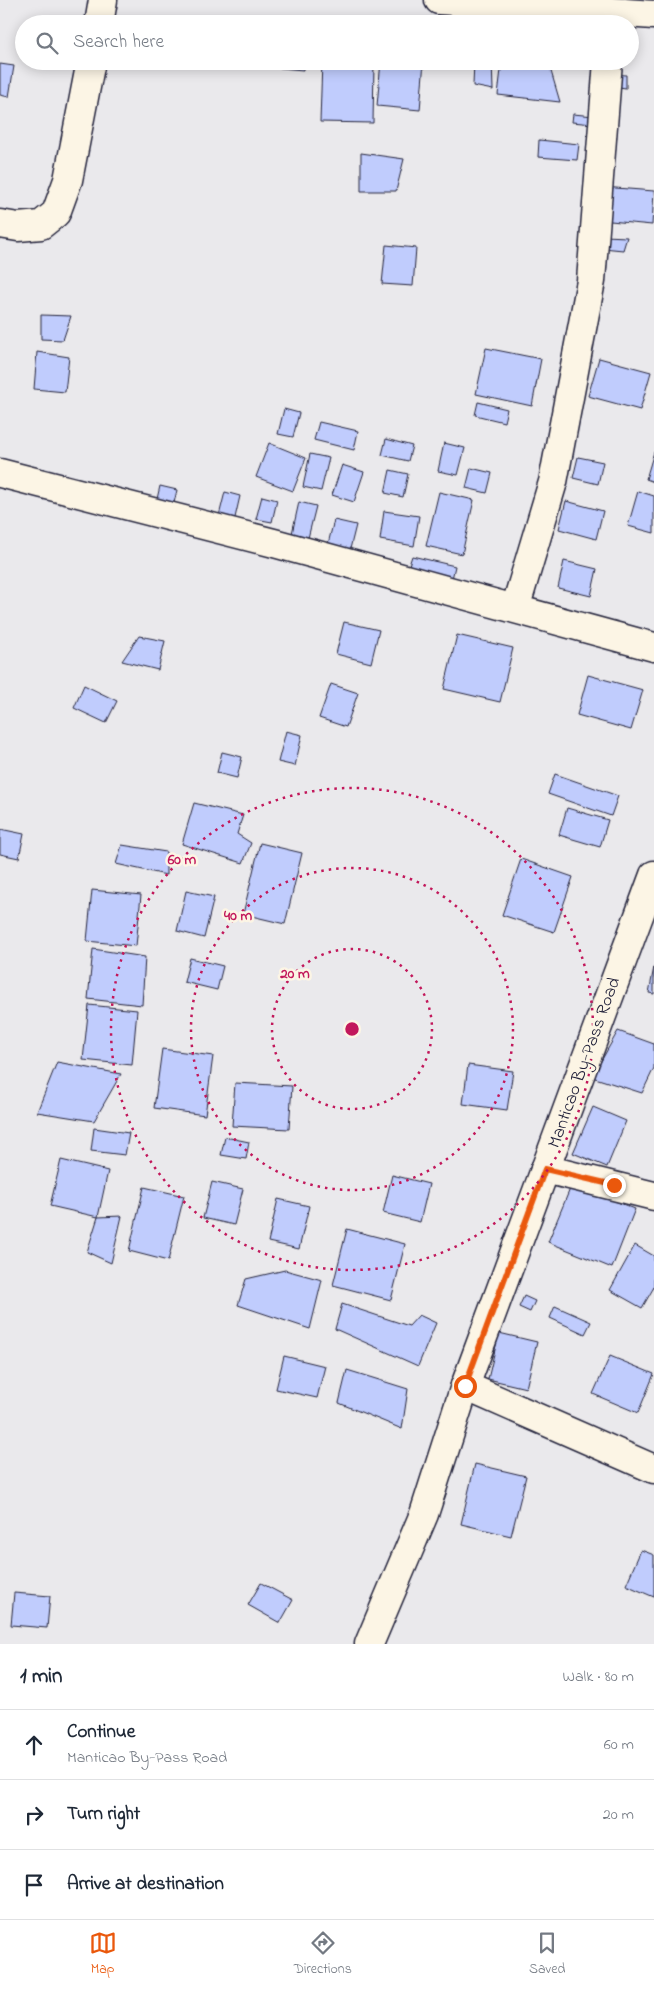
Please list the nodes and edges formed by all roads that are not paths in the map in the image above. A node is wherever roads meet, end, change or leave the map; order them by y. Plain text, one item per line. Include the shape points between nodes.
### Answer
1 (103, 0) edge
2 (439, 0) edge
3 (611, 12) edge
4 (100, 15) edge
5 (654, 15) edge
6 (89, 70) edge
7 (607, 70) edge
8 (0, 224) edge
9 (0, 473) edge
10 (515, 609) junction
11 (654, 647) edge
12 (654, 874) edge
13 (545, 1169) junction
14 (654, 1196) edge
15 (465, 1386) junction
16 (654, 1469) edge
17 (369, 1644) edge

1 - 4 street
2 - 3 street
3 - 5 street
6 - 8 street via 68,180 56,213 41,225 18,227
7 - 10 street via 592,281 553,482
9 - 10 street
10 - 11 street
12 - 13 street, Manticao By-Pass Road
13 - 14 street
13 - 15 street, Manticao By-Pass Road
15 - 16 street
15 - 17 street, Manticao By-Pass Road via 424,1514

